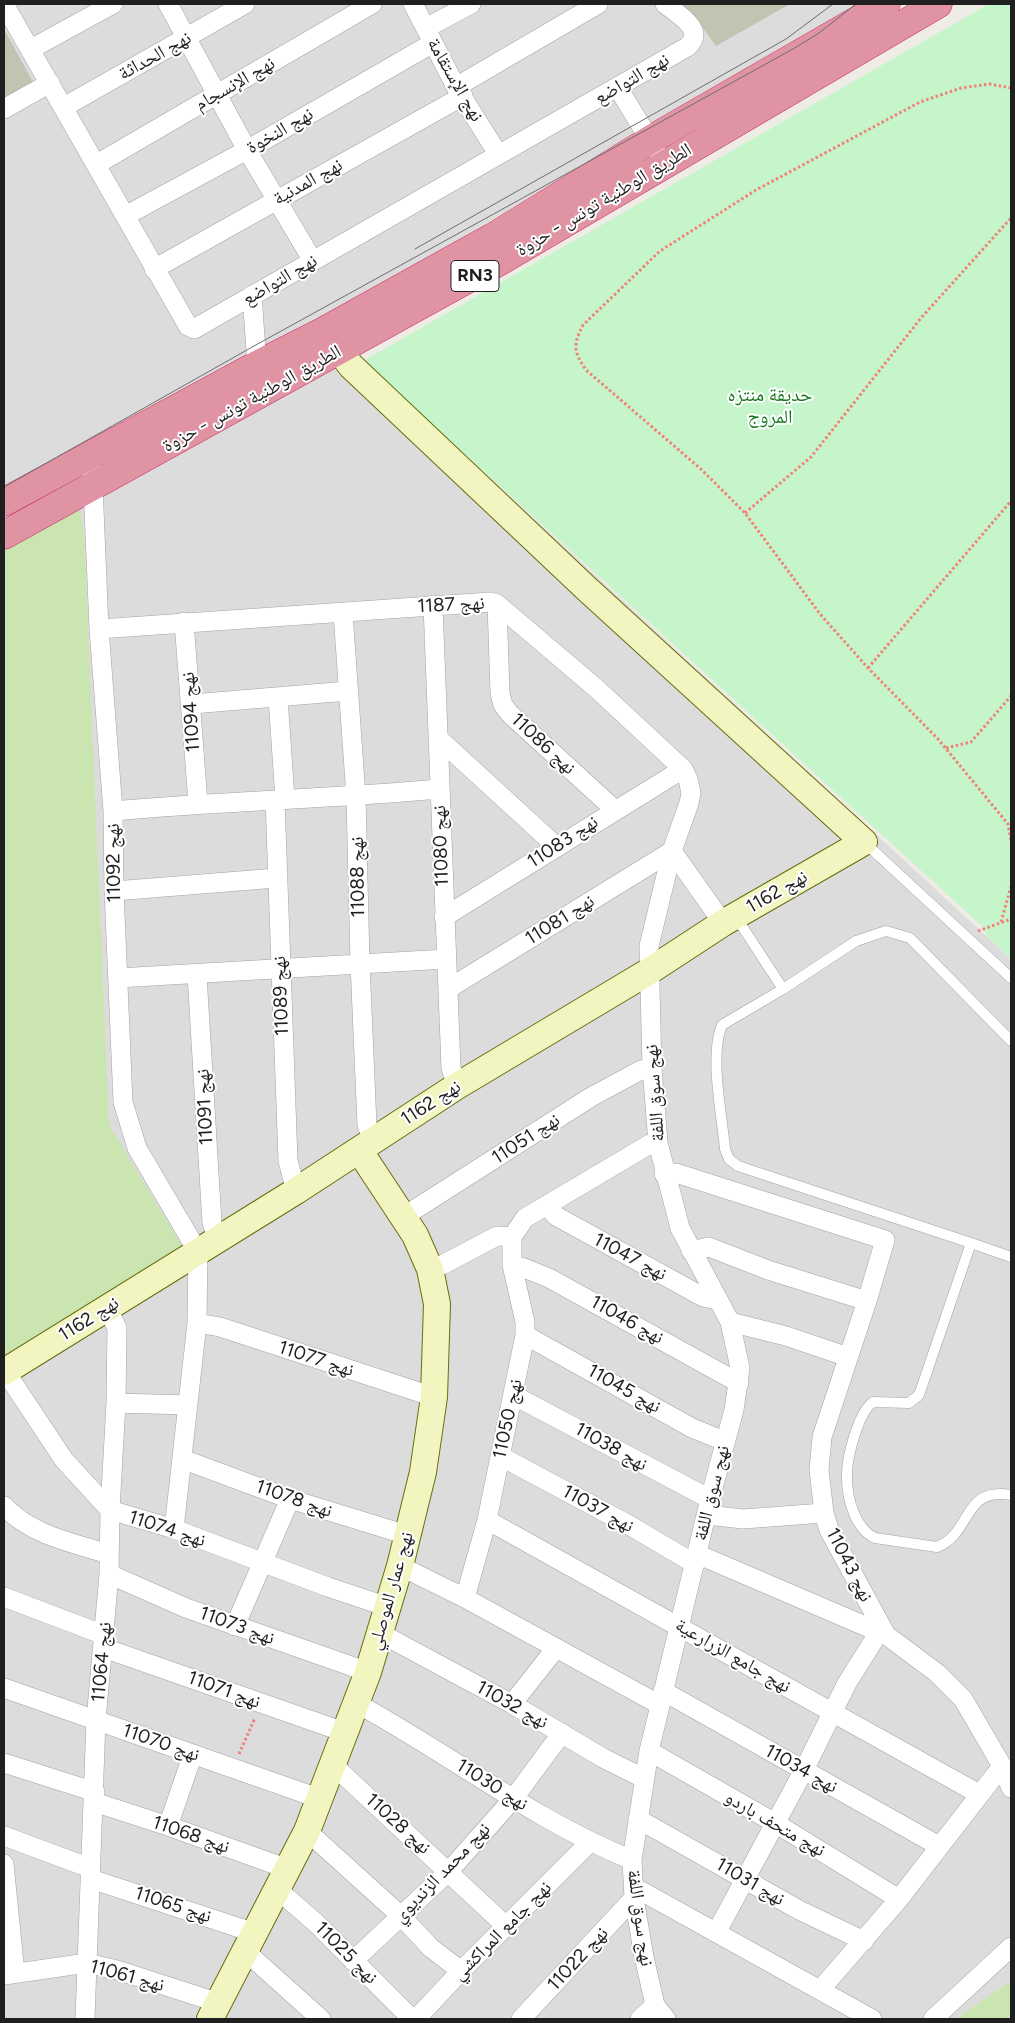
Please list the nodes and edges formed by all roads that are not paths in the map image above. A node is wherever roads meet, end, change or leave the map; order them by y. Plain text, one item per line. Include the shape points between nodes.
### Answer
1 (4, 4) edge
2 (113, 4) edge
3 (168, 4) edge
4 (245, 4) edge
5 (372, 4) edge
6 (413, 4) edge
7 (471, 4) edge
8 (598, 4) edge
9 (665, 4) edge
10 (886, 4) edge
11 (938, 4) edge
12 (429, 35) junction
13 (188, 38) junction
14 (31, 49) junction
15 (50, 83) junction
16 (618, 88) junction
17 (460, 91) junction
18 (217, 95) junction
19 (64, 107) junction
20 (4, 109) edge
21 (650, 140) junction
22 (248, 150) junction
23 (498, 154) junction
24 (97, 164) junction
25 (664, 164) junction
26 (276, 199) junction
27 (125, 216) junction
28 (313, 261) junction
29 (154, 268) junction
30 (252, 296) junction
31 (332, 341) junction
32 (256, 365) junction
33 (90, 455) junction
34 (94, 486) junction
35 (4, 502) edge
36 (4, 535) edge
37 (497, 604) junction
38 (433, 605) junction
39 (343, 613) junction
40 (184, 622) junction
41 (99, 629) junction
42 (348, 691) junction
43 (278, 698) junction
44 (192, 704) junction
45 (438, 738) junction
46 (683, 769) junction
47 (439, 789) junction
48 (356, 797) junction
49 (280, 800) junction
50 (198, 803) junction
51 (614, 810) junction
52 (113, 811) junction
53 (864, 842) junction
54 (558, 847) junction
55 (672, 851) junction
56 (277, 878) junction
57 (114, 891) junction
58 (444, 917) junction
59 (730, 920) junction
60 (446, 959) junction
61 (360, 963) junction
62 (280, 969) junction
63 (648, 972) junction
64 (197, 975) junction
65 (118, 978) junction
66 (1011, 978) edge
67 (448, 989) junction
68 (783, 989) junction
69 (1011, 1041) edge
70 (652, 1068) junction
71 (457, 1086) junction
72 (658, 1143) junction
73 (366, 1145) junction
74 (664, 1174) junction
75 (296, 1191) junction
76 (547, 1205) junction
77 (403, 1217) junction
78 (512, 1237) junction
79 (970, 1243) junction
80 (208, 1245) junction
81 (691, 1251) junction
82 (1011, 1256) edge
83 (512, 1265) junction
84 (430, 1269) junction
85 (718, 1300) junction
86 (868, 1301) junction
87 (107, 1308) junction
88 (730, 1322) junction
89 (197, 1323) junction
90 (525, 1335) junction
91 (848, 1357) junction
92 (4, 1372) edge
93 (739, 1383) junction
94 (513, 1396) junction
95 (434, 1397) junction
96 (116, 1403) junction
97 (188, 1405) junction
98 (724, 1442) junction
99 (500, 1456) junction
100 (182, 1459) junction
101 (1011, 1495) edge
102 (290, 1499) junction
103 (4, 1506) edge
104 (708, 1507) junction
105 (110, 1510) junction
106 (824, 1513) junction
107 (487, 1520) junction
108 (174, 1529) junction
109 (407, 1535) junction
110 (108, 1554) junction
111 (696, 1559) junction
112 (263, 1562) junction
113 (400, 1566) junction
114 (109, 1574) junction
115 (4, 1597) edge
116 (465, 1598) junction
117 (388, 1607) junction
118 (679, 1625) junction
119 (235, 1626) junction
120 (380, 1633) junction
121 (882, 1634) junction
122 (104, 1641) junction
123 (556, 1648) junction
124 (368, 1672) junction
125 (4, 1688) edge
126 (662, 1698) junction
127 (356, 1703) junction
128 (512, 1704) junction
129 (834, 1713) junction
130 (96, 1720) junction
131 (344, 1732) junction
132 (562, 1733) junction
133 (649, 1751) junction
134 (193, 1754) junction
135 (4, 1763) edge
136 (332, 1764) junction
137 (1002, 1766) junction
138 (804, 1770) junction
139 (644, 1778) junction
140 (1011, 1788) edge
141 (979, 1794) junction
142 (95, 1797) junction
143 (318, 1798) junction
144 (513, 1799) junction
145 (638, 1819) junction
146 (775, 1823) junction
147 (168, 1826) junction
148 (307, 1831) junction
149 (4, 1836) edge
150 (589, 1843) junction
151 (939, 1846) junction
152 (632, 1860) junction
153 (4, 1864) edge
154 (449, 1871) junction
155 (90, 1873) junction
156 (283, 1880) junction
157 (745, 1880) junction
158 (634, 1893) junction
159 (899, 1899) junction
160 (402, 1916) junction
161 (508, 1926) junction
162 (716, 1933) junction
163 (864, 1941) junction
164 (250, 1942) junction
165 (1011, 1947) edge
166 (353, 1960) junction
167 (86, 1963) junction
168 (461, 1971) junction
169 (10, 1974) edge
170 (820, 1990) junction
171 (660, 2012) edge
172 (216, 2013) edge
173 (85, 2019) edge
174 (321, 2019) edge
175 (412, 2019) edge
176 (416, 2019) edge
177 (521, 2019) edge
178 (640, 2019) edge
179 (872, 2019) edge
180 (933, 2019) edge

1 - 14 street, نهج التواضع
2 - 14 street
3 - 13 street
4 - 13 street, نهج الحداثة
5 - 18 street, نهج الإنسجام
6 - 12 street, نهج الإستقامة
7 - 12 street, نهج النخوة
8 - 17 street, نهج المدنية
9 - 16 street, نهج التواضع via 693,29 693,42
10 - 21 highway, الطريق الوطنية تونس - حزوة / RN3
11 - 25 highway, الطريق الوطنية تونس - حزوة / RN3
12 - 17 street, نهج الإستقامة
12 - 22 street, نهج النخوة
13 - 18 street
13 - 19 street, نهج الحداثة
14 - 15 street, نهج التواضع
15 - 19 street, نهج التواضع
15 - 20 street
16 - 21 street
16 - 23 street, نهج التواضع
17 - 23 street, نهج الإستقامة
17 - 26 street, نهج المدنية
18 - 22 street
18 - 24 street, نهج الإنسجام
19 - 24 street, نهج التواضع
21 - 25 street
21 - 31 highway, الطريق الوطنية تونس - حزوة / RN3
22 - 26 street
22 - 27 street, نهج النخوة
23 - 28 street, نهج التواضع
24 - 27 street, نهج التواضع
25 - 31 highway, الطريق الوطنية تونس - حزوة / RN3 via 502,260
26 - 28 street
26 - 29 street, نهج المدنية
27 - 29 street, نهج التواضع
28 - 30 street, نهج التواضع
29 - 30 street, نهج التواضع via 191,329
30 - 32 street
31 - 32 highway, الطريق الوطنية تونس - حزوة / RN3
31 - 34 highway, الطريق الوطنية تونس - حزوة / RN3
31 - 53 street via 351,366 587,589
32 - 33 highway, الطريق الوطنية تونس - حزوة / RN3
33 - 34 street, نهج 11092
33 - 35 highway, الطريق الوطنية تونس - حزوة / RN3
34 - 36 highway, الطريق الوطنية تونس - حزوة / RN3
34 - 41 street, نهج 11092
37 - 38 street, نهج 1187
37 - 46 street, نهج 1187 via 597,689
37 - 51 street, نهج 11086 via 503,705
38 - 39 street, نهج 1187
38 - 45 street, نهج 11080
39 - 40 street, نهج 1187
39 - 42 street, نهج 11088
40 - 41 street, نهج 1187
40 - 44 street, نهج 11094
41 - 52 street, نهج 11092
42 - 43 street
42 - 48 street, نهج 11088
43 - 44 street
43 - 49 street, نهج 11089
44 - 50 street, نهج 11094
45 - 47 street, نهج 11080
45 - 54 street
46 - 51 street, نهج 11083
46 - 55 street, نهج 1187 via 691,793
47 - 48 street
47 - 58 street, نهج 11080
48 - 49 street
48 - 61 street, نهج 11088
49 - 50 street
49 - 56 street, نهج 11089
50 - 52 street
51 - 54 street, نهج 11083
52 - 57 street, نهج 11092
53 - 59 street, نهج 1162
53 - 66 lane
54 - 58 street, نهج 11083
55 - 59 street
55 - 63 street, نهج 1187 via 651,938
55 - 67 street, نهج 11081
56 - 57 street
56 - 62 street, نهج 11089
57 - 65 street, نهج 11092
58 - 60 street, نهج 11080
59 - 63 street, نهج 1162
59 - 68 lane
60 - 61 street
60 - 67 street, نهج 11080
61 - 62 street
61 - 73 street, نهج 11088
62 - 64 street
62 - 75 street, نهج 11089 via 288,1161
63 - 70 street, نهج سوق اللفة
63 - 71 street, نهج 1162
64 - 65 street
64 - 80 street, نهج 11091 via 212,1223
65 - 80 street, نهج 11092 via 123,1102 130,1129 153,1177
67 - 71 street, نهج 11080 via 452,1068
68 - 69 lane via 856,942 886,931 898,933 910,938
68 - 79 lane via 722,1025 718,1035 716,1054 725,1149 729,1159 738,1166
70 - 72 street, نهج سوق اللفة
70 - 77 street, نهج 11051 via 641,1070 591,1097
71 - 73 street, نهج 1162
72 - 74 street, نهج سوق اللفة
72 - 76 street via 650,1144
73 - 75 street, نهج 1162
73 - 77 street, نهج عمار الموصلي
74 - 81 street, نهج سوق اللفة via 680,1228
74 - 86 street, نهج 11043 via 676,1173 885,1240
75 - 80 street, نهج 1162
76 - 78 street via 525,1218
76 - 85 street, نهج 11047 via 556,1216 703,1297
77 - 84 street, نهج عمار الموصلي
78 - 83 street, نهج 11050
78 - 84 street via 497,1236
79 - 82 lane
79 - 101 lane via 920,1395 909,1403 879,1401 867,1406 861,1415 846,1477 856,1517 866,1534 930,1548 945,1544 955,1535 988,1494
80 - 87 street, نهج 1162
80 - 89 street
81 - 85 street, نهج سوق اللفة
81 - 86 street via 709,1247 768,1270
83 - 90 street, نهج 11050
83 - 93 street, نهج 11046 via 549,1278
84 - 95 street, نهج عمار الموصلي via 437,1304
85 - 88 street, نهج سوق اللفة
86 - 91 street, نهج 11043
87 - 92 street, نهج 1162
87 - 96 street, نهج 11064 via 118,1328
88 - 91 street via 786,1336
88 - 93 street, نهج سوق اللفة via 740,1368
89 - 95 street, نهج 11077
89 - 97 street
90 - 94 street, نهج 11050
90 - 98 street, نهج 11045 via 692,1428
91 - 106 street, نهج 11043 via 822,1437 819,1470
92 - 105 street, نهج 11074 via 64,1460
93 - 98 street, نهج سوق اللفة
94 - 99 street, نهج 11050
94 - 104 street, نهج 11038
95 - 109 street, نهج عمار الموصلي via 423,1472
96 - 97 street
96 - 105 street, نهج 11064
97 - 100 street
98 - 104 street, نهج سوق اللفة
99 - 107 street, نهج 11050
99 - 111 street, نهج 11037
100 - 102 street, نهج 11078
100 - 108 street
102 - 109 street, نهج 11078
102 - 112 street
103 - 110 street via 16,1519 38,1532
104 - 106 street, نهج 11038 via 726,1519
104 - 111 street, نهج سوق اللفة
105 - 108 street, نهج 11074
105 - 110 street, نهج 11064
106 - 121 street, نهج 11043 via 829,1530
107 - 116 street, نهج 11050
107 - 118 street, نهج جامع الزرارعية
108 - 112 street, نهج 11074
109 - 113 street, نهج عمار الموصلي
110 - 114 street, نهج 11064
111 - 118 street, نهج سوق اللفة
111 - 121 street, نهج 11037
112 - 117 street, نهج 11074
112 - 119 street
113 - 116 street, نهج 11034
113 - 117 street, نهج عمار الموصلي
114 - 119 street, نهج 11073
114 - 122 street, نهج 11064
115 - 122 street, نهج 11071
116 - 123 street, نهج 11034
117 - 120 street, نهج عمار الموصلي
118 - 126 street, نهج سوق اللفة
118 - 129 street, نهج جامع الزرارعية
119 - 124 street, نهج 11073
120 - 124 street, نهج عمار الموصلي
120 - 128 street, نهج 11032
121 - 129 street via 851,1676
121 - 137 street, نهج 11043 via 951,1685 963,1699
122 - 130 street, نهج 11064
122 - 131 street, نهج 11071 via 262,1704
123 - 126 street, نهج 11034
123 - 128 street
124 - 127 street, نهج عمار الموصلي
125 - 130 street, نهج 11070
126 - 133 street, نهج سوق اللفة
126 - 138 street, نهج 11034
127 - 131 street, نهج عمار الموصلي
127 - 144 street, نهج 11030
128 - 132 street, نهج 11032
129 - 138 street
129 - 141 street, نهج جامع الزرارعية
130 - 134 street, نهج 11070
130 - 142 street, نهج 11064
131 - 136 street, نهج عمار الموصلي
132 - 139 street, نهج 11032
132 - 144 street, نهج محمد الزنديوي
133 - 139 street, نهج سوق اللفة
133 - 146 street, نهج متحف باردو
134 - 143 street, نهج 11070
134 - 147 street
135 - 142 street, نهج 11068
136 - 143 street, نهج عمار الموصلي
136 - 154 street, نهج 11028
137 - 140 street, نهج 11043
137 - 141 street
138 - 146 street
138 - 151 street, نهج 11034
139 - 145 street, نهج سوق اللفة
141 - 151 street
142 - 147 street, نهج 11068
142 - 155 street, نهج 11064
143 - 148 street, نهج عمار الموصلي
144 - 150 street, نهج 11030
144 - 154 street, نهج محمد الزنديوي
145 - 152 street, نهج سوق اللفة
145 - 157 street, نهج 11031
146 - 157 street
146 - 159 street, نهج متحف باردو
147 - 156 street, نهج 11068
148 - 156 street, نهج عمار الموصلي
148 - 160 street
149 - 155 street, نهج 11065
150 - 152 street, نهج 11030
150 - 161 street, نهج جامع المراكشي
151 - 159 street
152 - 158 street, نهج سوق اللفة
153 - 169 street
154 - 160 street, نهج محمد الزنديوي
154 - 161 street, نهج 11028
155 - 164 street, نهج 11065
155 - 167 street, نهج 11064
156 - 164 street, نهج عمار الموصلي
156 - 166 street, نهج 11025 via 316,1923
157 - 162 street
157 - 163 street, نهج 11031
158 - 162 street
158 - 171 street, نهج سوق اللفة
158 - 177 street, نهج 11022
159 - 163 street
160 - 166 street, نهج محمد الزنديوي
160 - 168 street via 431,1948
161 - 168 street, نهج جامع المراكشي
162 - 170 street
163 - 170 street
164 - 172 street, نهج عمار الموصلي
164 - 174 street
165 - 180 street
166 - 175 street, نهج 11025
167 - 169 street, نهج 11061
167 - 172 street, نهج 11061 via 117,1970
167 - 173 street, نهج 11064
168 - 176 street, نهج جامع المراكشي
170 - 179 street
171 - 178 street

